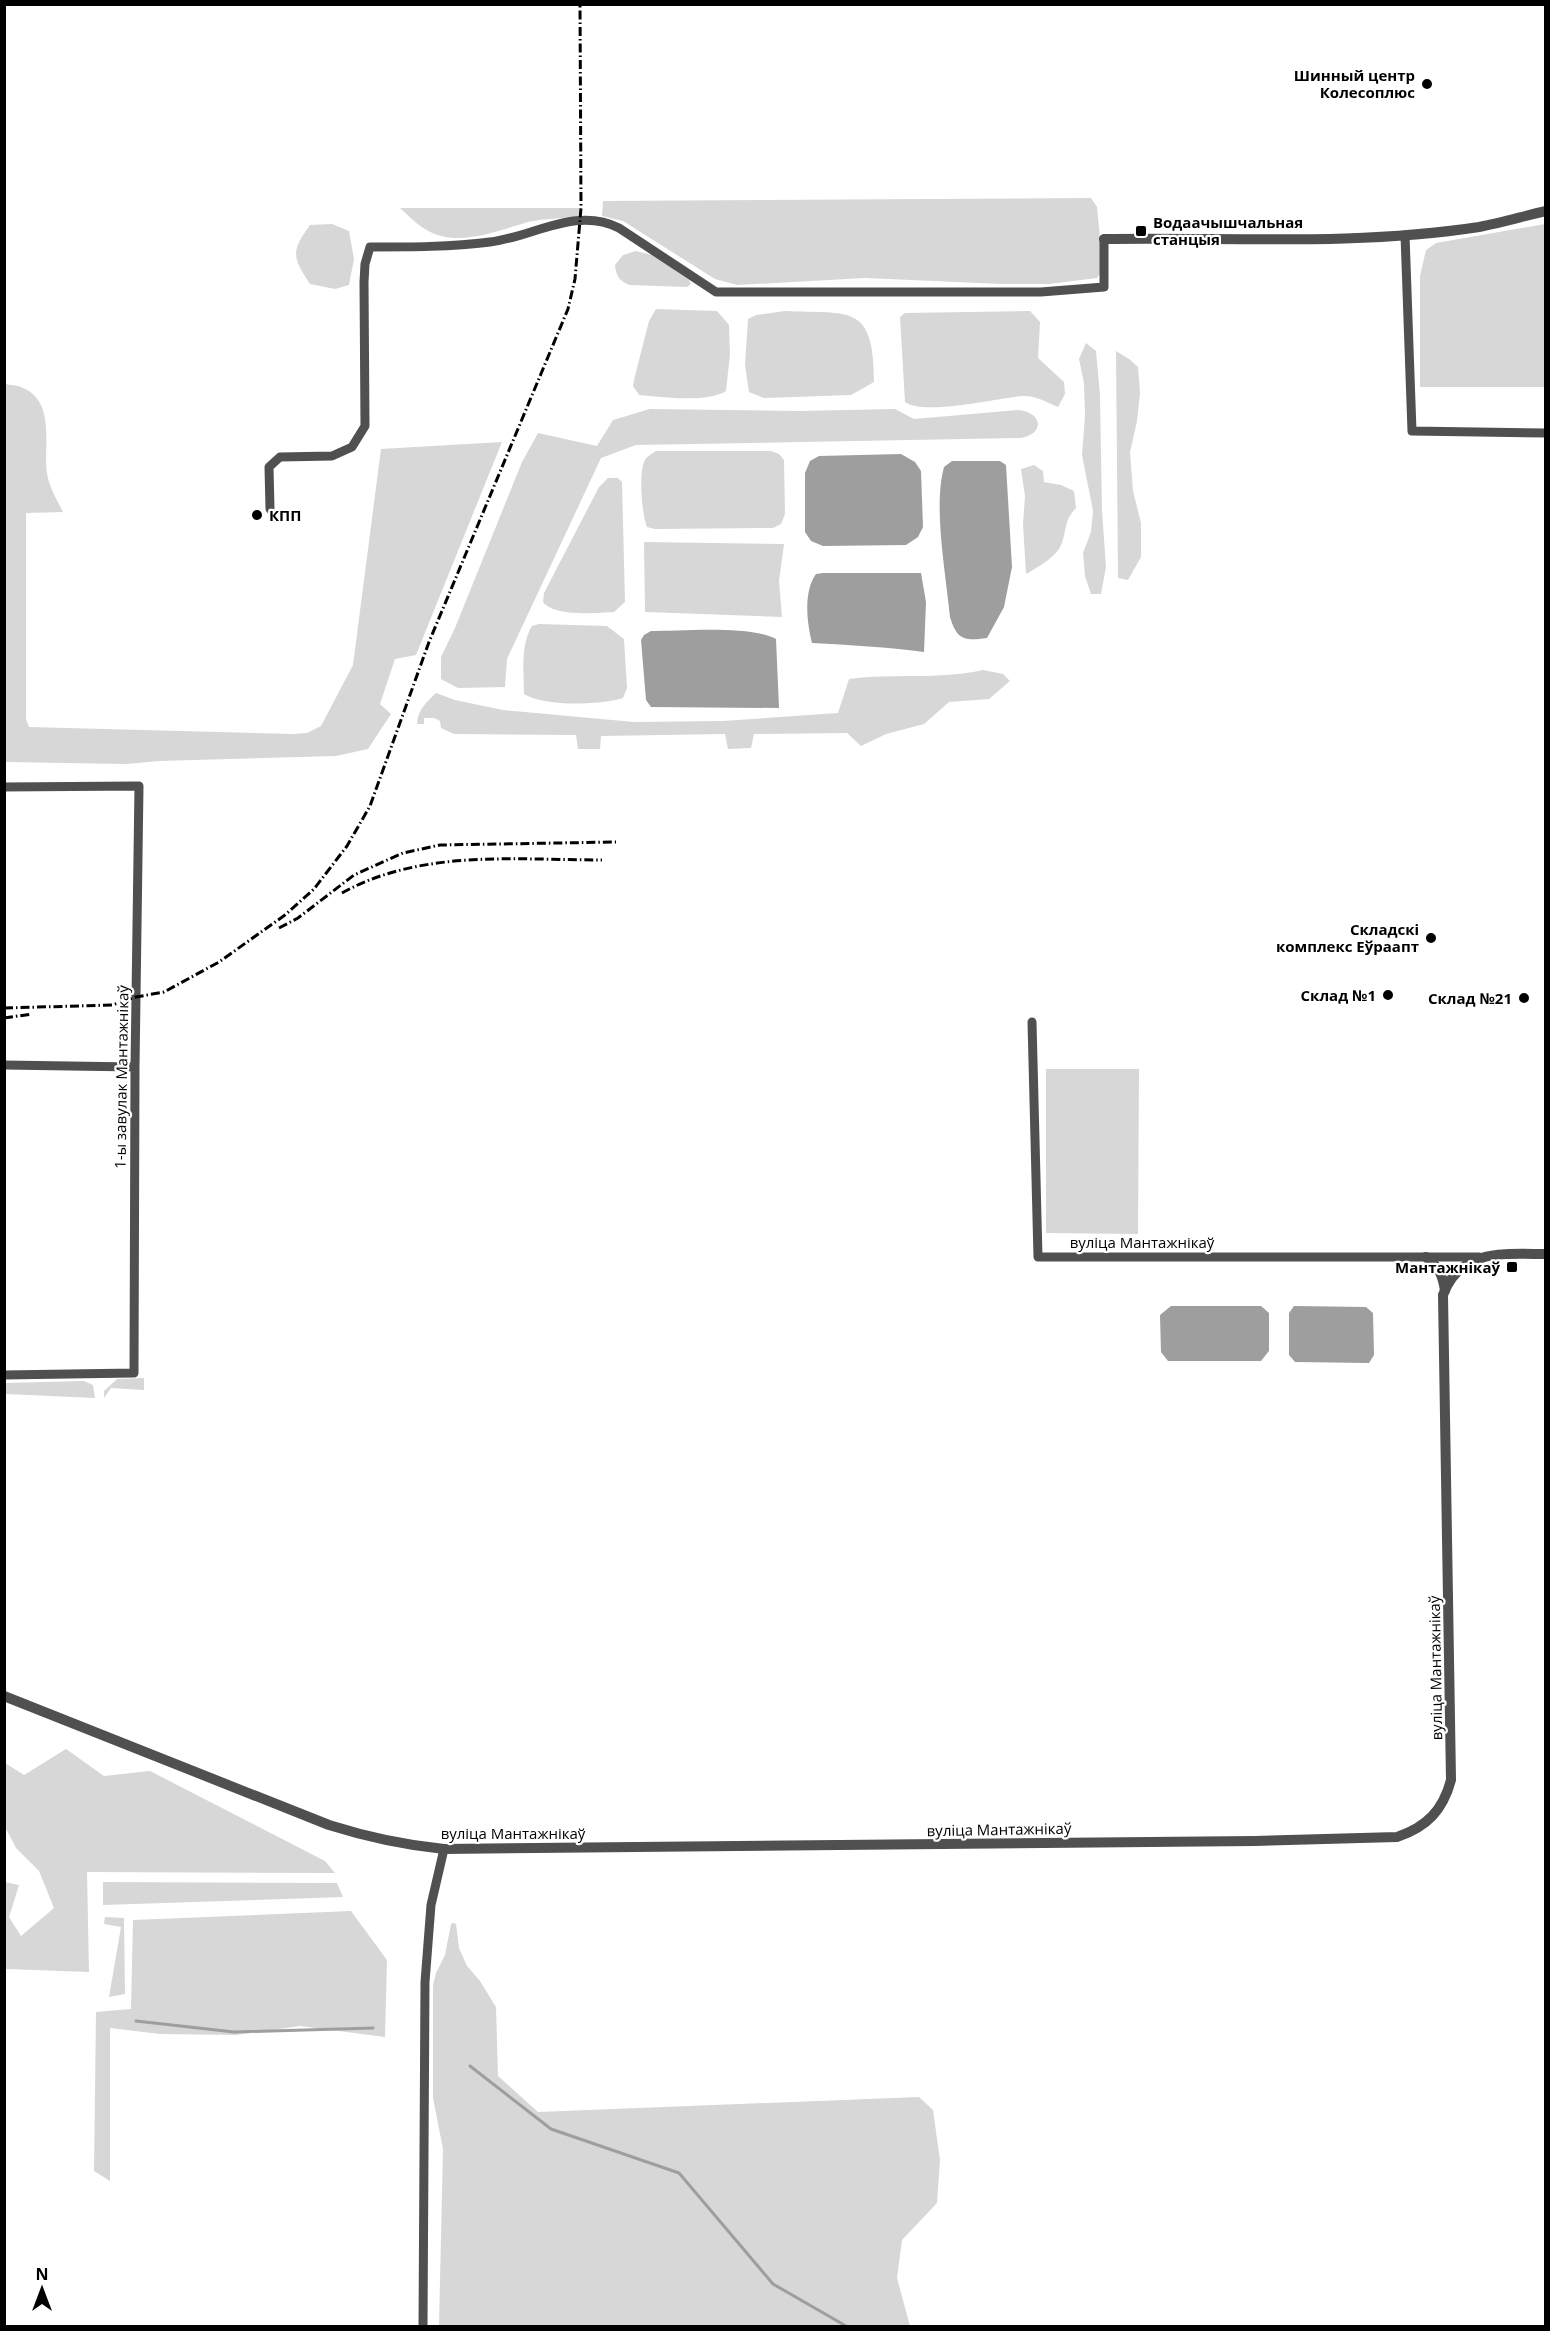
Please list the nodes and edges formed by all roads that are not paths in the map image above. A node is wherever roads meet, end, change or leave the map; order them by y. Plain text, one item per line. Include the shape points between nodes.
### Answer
1 (1545, 211) edge
2 (1405, 235) junction
3 (1104, 239) joint
4 (1545, 433) edge
5 (270, 509) dead end
6 (4, 787) edge
7 (1032, 1022) dead end
8 (4, 1065) edge
9 (135, 1067) junction
10 (1545, 1254) edge
11 (1426, 1257) junction
12 (1480, 1257) junction
13 (1444, 1292) junction
14 (4, 1375) edge
15 (4, 1696) edge
16 (444, 1849) junction
17 (423, 2326) edge

1 - 2 street via 1481,227
2 - 3 street
2 - 4 street via 1412,431
3 - 5 street via 1104,287 1041,292 716,292 608,222 579,219 488,242 370,247 363,282 365,426 352,447 332,456 280,457 269,467
6 - 9 street, 1-ы завулак Мантажнікаў via 139,786
7 - 11 street, вуліца Мантажнікаў via 1038,1257
8 - 9 street
9 - 14 street, 1-ы завулак Мантажнікаў via 135,1373
10 - 12 street, вуліца Мантажнікаў
11 - 12 street, вуліца Мантажнікаў
11 - 13 street via 1438,1269
12 - 13 street, вуліца Мантажнікаў via 1457,1271
13 - 16 street, вуліца Мантажнікаў via 1451,1780 1441,1807 1413,1832 1382,1839
15 - 16 street, вуліца Мантажнікаў via 329,1825 384,1841
16 - 17 street via 431,1905 425,1982

